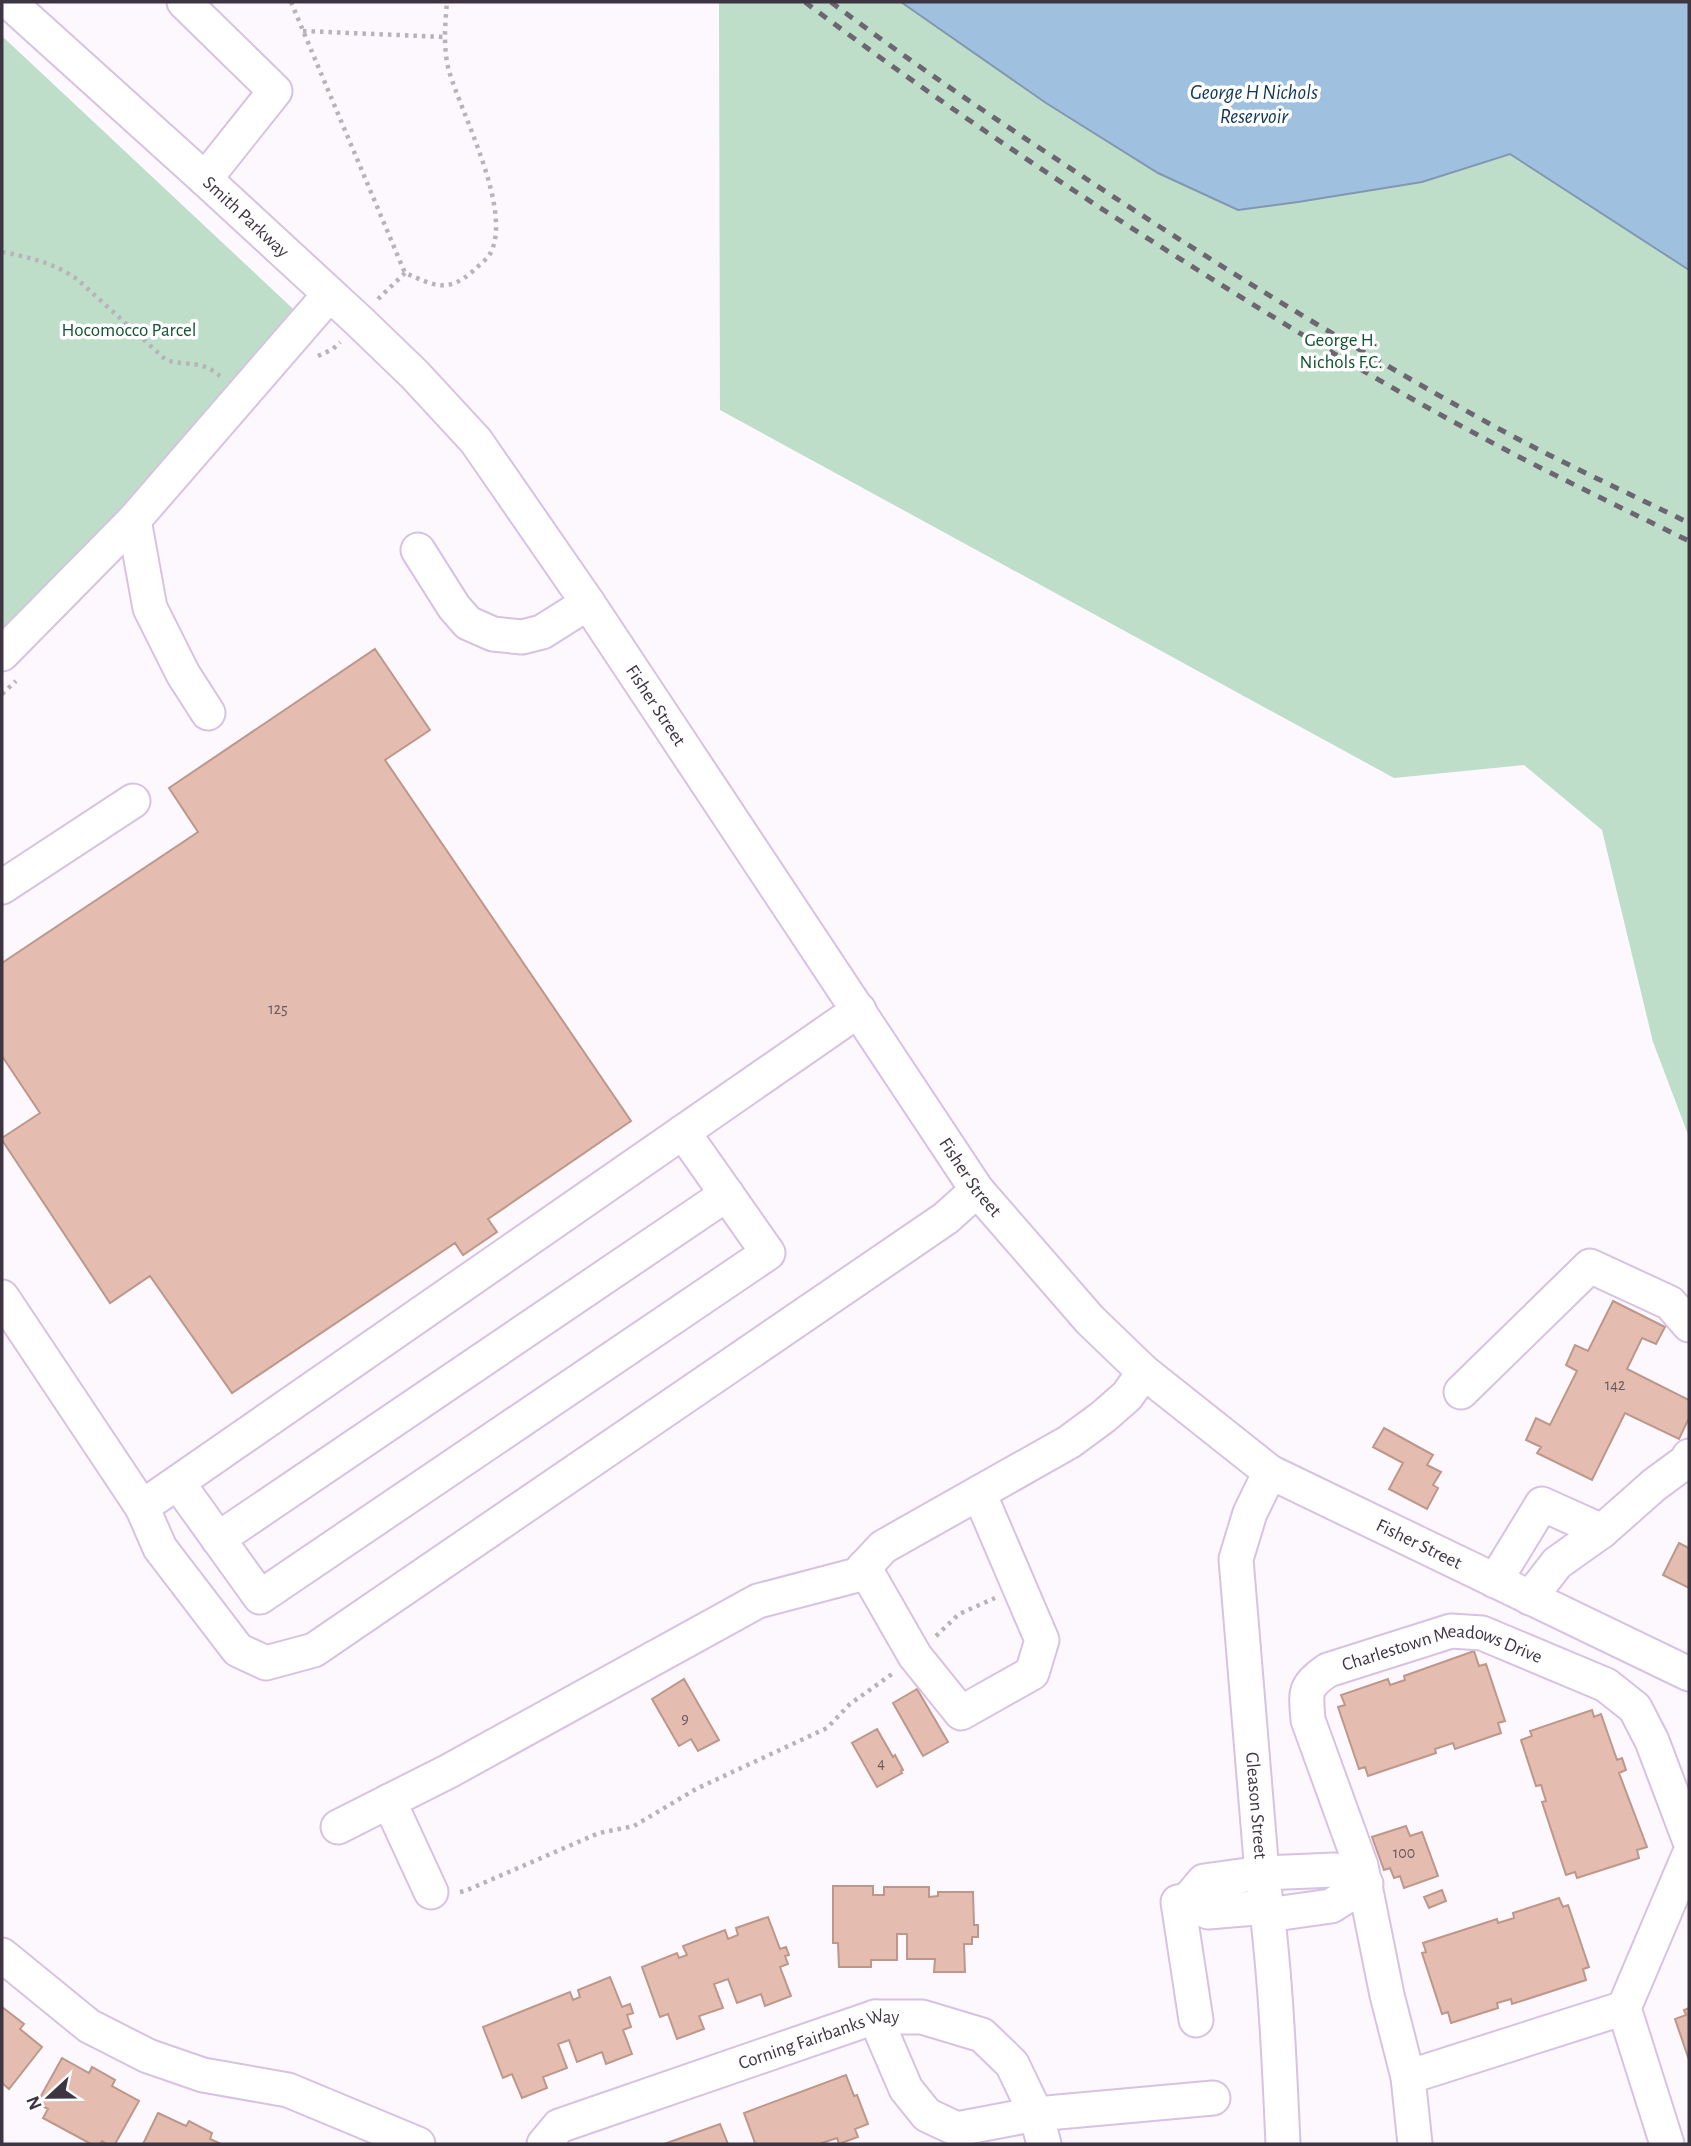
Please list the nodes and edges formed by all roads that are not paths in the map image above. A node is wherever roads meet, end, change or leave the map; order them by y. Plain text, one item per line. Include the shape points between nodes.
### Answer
1 (9, 2) edge
2 (184, 2) edge
3 (205, 179) junction
4 (329, 295) junction
5 (476, 440) joint
6 (134, 520) junction
7 (418, 550) dead end
8 (588, 603) junction
9 (2, 654) edge
10 (208, 713) dead end
11 (133, 801) dead end
12 (2, 887) edge
13 (859, 1010) junction
14 (683, 1132) junction
15 (977, 1189) junction
16 (727, 1194) junction
17 (2, 1297) edge
18 (1689, 1325) edge
19 (1144, 1372) junction
20 (1461, 1392) dead end
21 (1689, 1456) edge
22 (1270, 1472) junction
23 (178, 1483) junction
24 (979, 1493) junction
25 (142, 1507) junction
26 (1602, 1531) junction
27 (218, 1539) junction
28 (864, 1567) junction
29 (1495, 1581) junction
30 (1530, 1598) junction
31 (1689, 1675) edge
32 (389, 1801) junction
33 (338, 1827) dead end
34 (1689, 1839) edge
35 (1689, 1855) edge
36 (1262, 1872) junction
37 (1366, 1884) junction
38 (431, 1892) road end
39 (1188, 1900) junction
40 (1267, 1911) junction
41 (2, 1955) edge
42 (1624, 2008) junction
43 (875, 2017) junction
44 (1196, 2020) dead end
45 (1408, 2077) junction
46 (1213, 2098) dead end
47 (1040, 2129) edge
48 (418, 2144) edge
49 (544, 2144) edge
50 (1283, 2144) edge
51 (1415, 2144) edge
52 (1668, 2144) edge

1 - 3 street, Smith Parkway
2 - 3 street via 275,91
3 - 4 street, Smith Parkway
4 - 5 street, Smith Parkway
4 - 6 street
5 - 8 street, Fisher Street
6 - 9 street
6 - 10 street via 150,608
7 - 8 street via 468,623 493,634 522,637 542,632
8 - 13 street, Fisher Street
11 - 12 street
13 - 14 street
13 - 15 street, Fisher Street
14 - 16 street
14 - 23 street
15 - 19 street, Fisher Street via 1090,1320
15 - 25 street via 946,1218 314,1650 266,1663 238,1650 160,1548
16 - 27 street
16 - 27 street via 768,1253 745,1269 260,1597
17 - 25 street
18 - 20 street via 1670,1303 1590,1266
19 - 22 street, Fisher Street
19 - 24 street via 1127,1396 1069,1442
21 - 26 street
22 - 29 street, Fisher Street
22 - 36 street, Gleason Street via 1250,1513 1236,1559
23 - 25 street
23 - 27 street
24 - 28 street via 883,1547
24 - 28 street via 1042,1640 1032,1673 961,1713 915,1656
26 - 29 street via 1542,1504
26 - 30 street via 1557,1563
28 - 32 street via 857,1575 758,1601
29 - 30 street, Fisher Street
30 - 31 street, Fisher Street
32 - 33 street
32 - 38 street
34 - 37 street, Charlestown Meadows Drive via 1635,1708 1606,1685 1482,1633 1451,1631 1328,1670 1311,1681 1306,1696 1308,1720
35 - 42 street
36 - 37 street via 1334,1870
36 - 39 street via 1204,1881
36 - 40 street, Gleason Street
37 - 40 street via 1331,1906
37 - 45 street, Charlestown Meadows Drive
39 - 40 street via 1208,1912
39 - 44 street via 1178,1902
40 - 50 street, Gleason Street
41 - 48 street via 89,2026 148,2056 203,2075 288,2090
42 - 45 street
42 - 52 street
43 - 47 street, Corning Fairbanks Way via 922,2017 982,2035 1012,2064
43 - 47 street via 906,2089 927,2115 957,2129
43 - 49 street, Corning Fairbanks Way via 559,2126
45 - 51 street, Charlestown Meadows Drive
46 - 47 street

